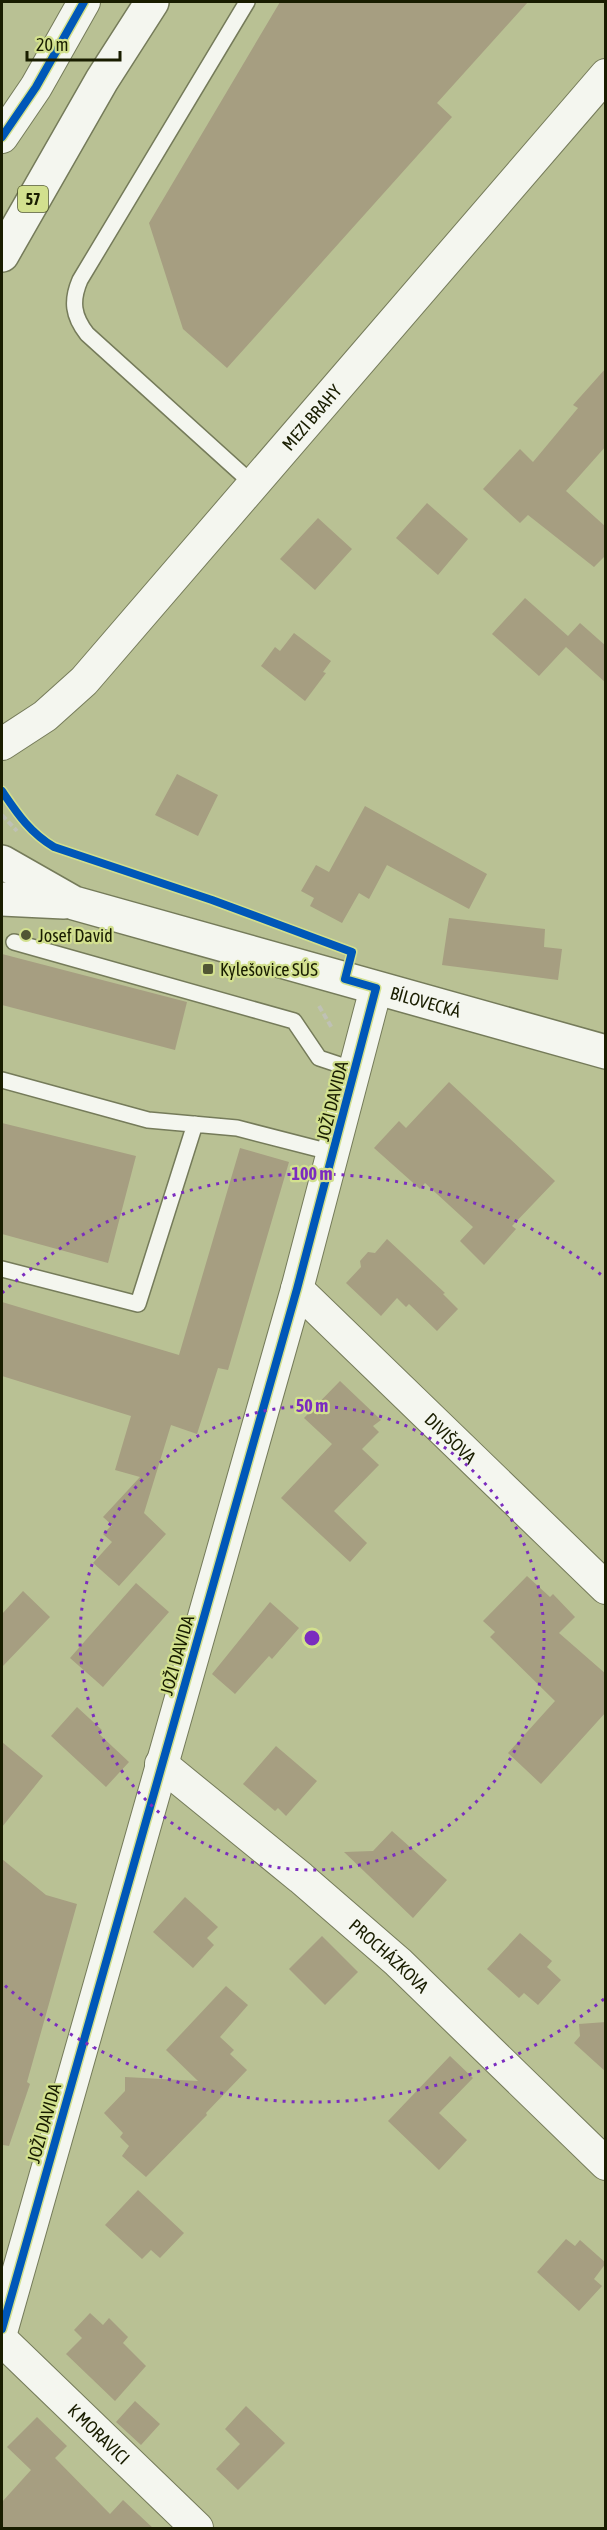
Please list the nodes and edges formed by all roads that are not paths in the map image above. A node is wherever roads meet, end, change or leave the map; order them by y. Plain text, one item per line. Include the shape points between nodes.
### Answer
1 (84, 2) edge
2 (152, 2) edge
3 (247, 2) edge
4 (606, 75) edge
5 (2, 137) edge
6 (2, 255) edge
7 (254, 485) junction
8 (2, 744) edge
9 (7, 851) edge
10 (2, 899) edge
11 (74, 903) junction
12 (14, 942) dead end
13 (376, 988) junction
14 (604, 1054) edge
15 (355, 1070) junction
16 (2, 1080) edge
17 (195, 1124) junction
18 (334, 1153) junction
19 (2, 1269) edge
20 (297, 1289) junction
21 (606, 1588) edge
22 (161, 1764) junction
23 (606, 2164) edge
24 (2, 2329) edge
25 (2, 2340) edge
26 (197, 2529) edge

1 - 5 street via 36,87
2 - 6 main road, 57
3 - 7 lane via 80,280 74,302 75,314 87,334
4 - 7 street, MEZI BRAHY
7 - 8 street, MEZI BRAHY via 84,681 45,716
9 - 11 main road, BÍLOVECKÁ
10 - 11 main road, BÍLOVECKÁ
11 - 13 main road, BÍLOVECKÁ
12 - 15 lane via 294,1021 319,1058
13 - 14 main road, BÍLOVECKÁ
13 - 15 street, JOŽI DAVIDA
15 - 18 street, JOŽI DAVIDA
16 - 17 lane via 148,1120
17 - 18 lane via 237,1128
17 - 19 lane via 138,1304
18 - 20 street, JOŽI DAVIDA
20 - 21 street, DIVIŠOVA
20 - 22 street, JOŽI DAVIDA
22 - 23 street, PROCHÁZKOVA via 398,1962
22 - 24 street, JOŽI DAVIDA
25 - 26 street, K MORAVICI

